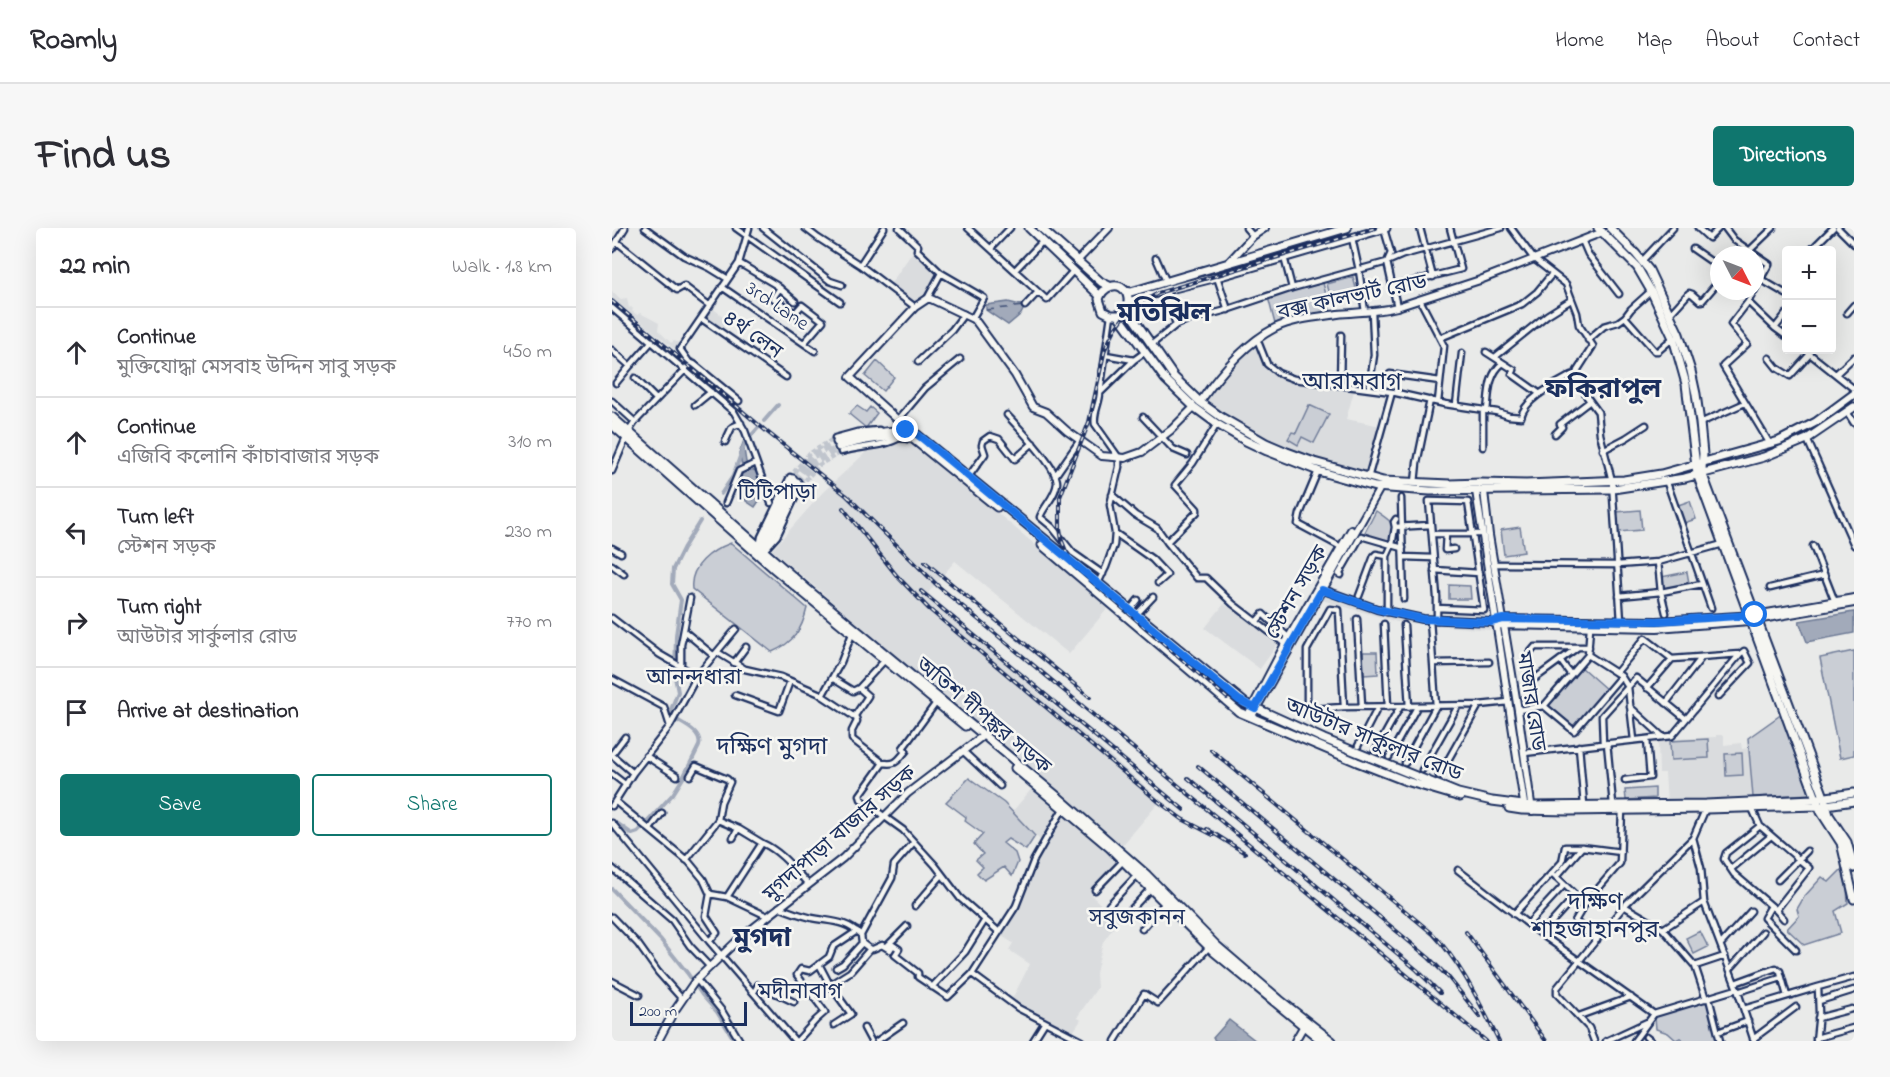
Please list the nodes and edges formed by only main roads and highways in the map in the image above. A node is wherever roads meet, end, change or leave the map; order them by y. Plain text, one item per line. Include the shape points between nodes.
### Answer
1 (1029, 228) edge
2 (1347, 228) edge
3 (1385, 228) edge
4 (1607, 229) edge
5 (1047, 230) edge
6 (1107, 285) junction
7 (1125, 291) junction
8 (1098, 294) junction
9 (1127, 304) junction
10 (1854, 394) edge
11 (1197, 404) junction
12 (1854, 407) edge
13 (612, 417) edge
14 (612, 425) edge
15 (628, 434) junction
16 (900, 434) junction
17 (838, 445) tunnel mouth
18 (1699, 461) junction
19 (1701, 474) junction
20 (795, 481) tunnel mouth
21 (1378, 484) junction
22 (1480, 487) junction
23 (761, 549) junction
24 (775, 565) junction
25 (1753, 618) junction
26 (880, 653) junction
27 (1854, 793) edge
28 (1854, 801) edge
29 (1821, 802) junction
30 (1065, 806) junction
31 (1706, 806) junction
32 (1528, 808) junction
33 (1854, 868) edge
34 (1854, 899) edge
35 (1305, 1024) junction
36 (1322, 1041) edge
37 (1332, 1041) edge

1 - 8 main road
2 - 7 main road
3 - 9 main road
4 - 18 main road via 1651,291 1673,339 1686,384
4 - 18 main road via 1642,261 1654,278 1679,334 1692,371 1700,423
5 - 6 main road
6 - 7 main road
6 - 8 main road
7 - 9 main road
8 - 11 main road via 1103,311 1114,315 1165,379
9 - 11 main road via 1151,345
10 - 18 main road via 1792,435
11 - 21 main road via 1266,443
11 - 21 main road via 1216,424 1267,451 1318,471
12 - 19 main road via 1807,439 1764,457
13 - 15 main road, অতিশ দীপঙ্কর সড়ক
14 - 15 main road, অতিশ দীপঙ্কর সড়ক
15 - 23 main road, অতিশ দীপঙ্কর সড়ক via 704,508
16 - 17 main road, আউটার সার্কুলার রোড
16 - 32 main road, আউটার সার্কুলার রোড via 919,443 1233,707 1406,781 1470,800
16 - 32 main road, আউটার সার্কুলার রোড via 912,431 1239,700 1458,793
18 - 19 main road
18 - 19 main road
18 - 22 main road via 1661,474 1612,481
19 - 22 main road via 1613,489
19 - 25 main road
19 - 25 main road
20 - 23 main road
21 - 22 main road
21 - 22 main road via 1430,491
23 - 24 main road, অতিশ দীপঙ্কর সড়ক
24 - 26 main road, অতিশ দীপঙ্কর সড়ক
24 - 26 main road, অতিশ দীপঙ্কর সড়ক via 852,634
25 - 29 main road
26 - 30 main road, অতিশ দীপঙ্কর সড়ক
26 - 30 main road, অতিশ দীপঙ্কর সড়ক via 884,661
27 - 29 main road, আউটার সার্কুলার রোড
28 - 29 main road, আউটার সার্কুলার রোড
29 - 31 main road, আউটার সার্কুলার রোড
29 - 31 main road, আউটার সার্কুলার রোড via 1752,808
29 - 33 main road via 1847,842
29 - 34 main road via 1824,817 1841,843
30 - 35 main road, অতিশ দীপঙ্কর সড়ক via 1147,875 1217,946
30 - 35 main road, অতিশ দীপঙ্কর সড়ক via 1209,948
31 - 32 main road, আউটার সার্কুলার রোড via 1622,810
31 - 32 main road, আউটার সার্কুলার রোড via 1613,804
35 - 36 main road, অতিশ দীপঙ্কর সড়ক
35 - 37 main road, অতিশ দীপঙ্কর সড়ক

